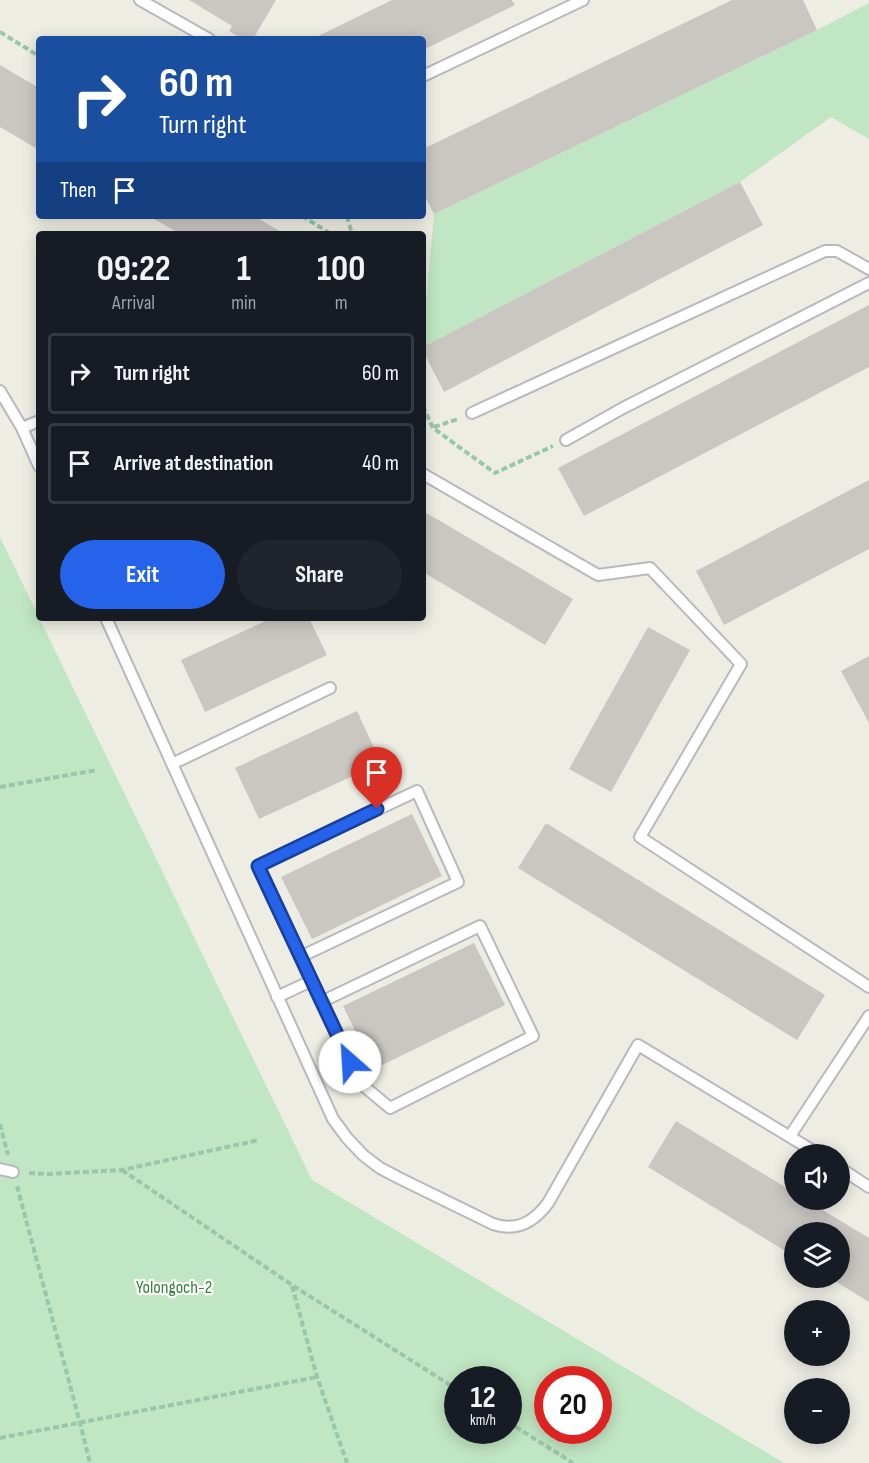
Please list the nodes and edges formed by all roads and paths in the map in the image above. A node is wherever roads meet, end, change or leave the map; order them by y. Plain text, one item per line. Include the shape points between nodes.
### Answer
1 (140, 0) edge
2 (583, 0) edge
3 (0, 32) edge
4 (204, 36) edge
5 (36, 54) edge
6 (426, 75) edge
7 (307, 219) edge
8 (326, 231) edge
9 (869, 269) edge
10 (869, 283) edge
11 (0, 391) edge
12 (426, 413) edge
13 (472, 413) joint
14 (36, 422) edge
15 (22, 428) junction
16 (433, 428) junction
17 (566, 440) joint
18 (36, 459) edge
19 (426, 476) edge
20 (107, 621) edge
21 (330, 688) dead end
22 (172, 764) junction
23 (97, 770) dead end
24 (0, 787) edge
25 (300, 957) junction
26 (311, 981) junction
27 (869, 987) edge
28 (277, 997) junction
29 (321, 1002) junction
30 (869, 1016) edge
31 (0, 1124) edge
32 (790, 1136) junction
33 (259, 1140) dead end
34 (803, 1144) edge
35 (0, 1169) edge
36 (122, 1170) junction
37 (13, 1172) junction
38 (850, 1175) edge
39 (869, 1187) edge
40 (292, 1285) junction
41 (317, 1377) junction
42 (444, 1381) edge
43 (80, 1423) junction
44 (522, 1431) edge
45 (0, 1438) edge
46 (90, 1463) edge
47 (346, 1463) edge
48 (573, 1463) edge

1 - 4 lane
2 - 6 lane
3 - 5 path
7 - 8 path
9 - 13 lane via 837,251 825,251
10 - 17 lane
11 - 15 lane
12 - 16 path
13 - 16 path
14 - 15 lane
15 - 18 lane
16 - 17 path via 495,473
19 - 27 lane via 598,575 650,568 741,664 640,837
20 - 22 lane
21 - 22 lane
22 - 28 lane
23 - 24 path
25 - 25 lane via 258,866 417,791 458,882
25 - 26 lane
26 - 28 lane
26 - 29 lane
28 - 32 lane via 333,1119 363,1155 399,1178 502,1227 519,1226 535,1218 549,1203 638,1045
29 - 29 lane via 359,1082 390,1108 533,1036 480,926
30 - 32 lane
31 - 37 path
32 - 34 lane
33 - 36 path
35 - 37 lane
36 - 37 path
36 - 40 path
37 - 43 path
38 - 39 lane
40 - 41 path
40 - 42 path
41 - 43 path
41 - 47 path
43 - 45 path
43 - 46 path
44 - 48 path

